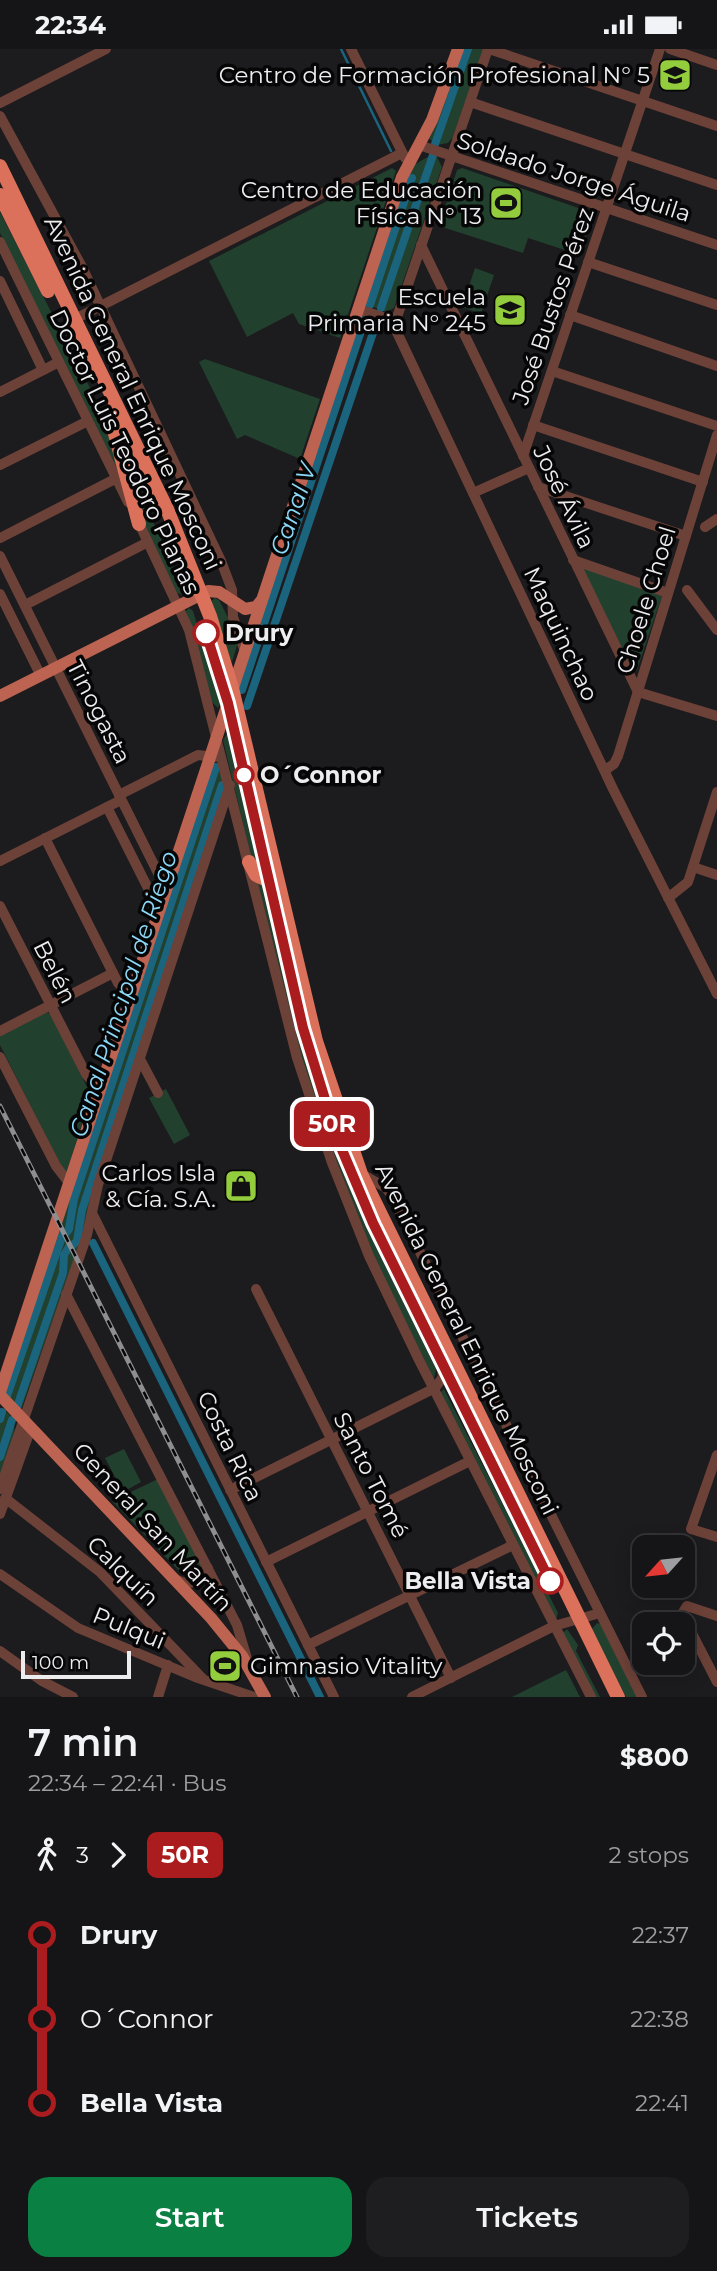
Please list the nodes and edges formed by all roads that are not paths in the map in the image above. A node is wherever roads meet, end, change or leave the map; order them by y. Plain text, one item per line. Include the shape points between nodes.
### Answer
1 (106, 49) edge
2 (351, 49) edge
3 (458, 49) edge
4 (489, 49) edge
5 (660, 49) edge
6 (670, 49) edge
7 (717, 65) edge
8 (642, 100) junction
9 (470, 102) junction
10 (0, 103) edge
11 (0, 115) edge
12 (717, 126) edge
13 (419, 145) junction
14 (624, 154) junction
15 (451, 157) junction
16 (405, 158) junction
17 (0, 166) edge
18 (717, 185) edge
19 (0, 195) edge
20 (606, 208) junction
21 (0, 242) edge
22 (421, 244) junction
23 (717, 245) edge
24 (588, 262) junction
25 (11, 264) junction
26 (0, 270) edge
27 (0, 281) edge
28 (717, 305) edge
29 (100, 306) junction
30 (358, 309) junction
31 (570, 315) junction
32 (73, 320) junction
33 (395, 321) junction
34 (59, 362) junction
35 (717, 366) edge
36 (43, 370) junction
37 (552, 371) junction
38 (0, 392) edge
39 (110, 415) junction
40 (88, 421) junction
41 (533, 425) junction
42 (717, 426) edge
43 (717, 435) edge
44 (523, 456) junction
45 (0, 465) edge
46 (528, 468) junction
47 (117, 478) junction
48 (703, 482) junction
49 (538, 487) junction
50 (473, 493) junction
51 (717, 519) edge
52 (139, 524) junction
53 (705, 527) dead end
54 (686, 536) junction
55 (0, 538) edge
56 (148, 542) junction
57 (0, 556) edge
58 (573, 560) junction
59 (687, 590) dead end
60 (668, 593) junction
61 (0, 594) edge
62 (198, 596) junction
63 (261, 601) junction
64 (233, 602) junction
65 (24, 605) junction
66 (180, 606) junction
67 (713, 616) edge
68 (717, 630) edge
69 (244, 649) junction
70 (55, 668) junction
71 (40, 676) junction
72 (232, 688) junction
73 (638, 692) junction
74 (0, 696) edge
75 (228, 703) junction
76 (210, 704) junction
77 (717, 716) edge
78 (218, 734) junction
79 (211, 756) junction
80 (225, 762) junction
81 (605, 770) junction
82 (230, 784) junction
83 (717, 792) edge
84 (120, 797) junction
85 (107, 807) junction
86 (220, 817) junction
87 (238, 817) junction
88 (45, 838) junction
89 (0, 861) edge
90 (249, 862) junction
91 (693, 867) junction
92 (717, 875) edge
93 (269, 881) junction
94 (169, 882) junction
95 (668, 898) junction
96 (0, 906) edge
97 (159, 910) junction
98 (113, 973) junction
99 (717, 995) edge
100 (131, 996) junction
101 (51, 1005) junction
102 (0, 1031) edge
103 (0, 1057) edge
104 (140, 1059) junction
105 (99, 1090) junction
106 (158, 1093) dead end
107 (360, 1174) junction
108 (69, 1182) junction
109 (92, 1212) junction
110 (256, 1289) dead end
111 (66, 1294) junction
112 (441, 1362) junction
113 (4, 1372) edge
114 (433, 1389) junction
115 (0, 1393) edge
116 (28, 1424) junction
117 (331, 1439) junction
118 (717, 1455) edge
119 (470, 1461) junction
120 (230, 1490) junction
121 (3, 1494) edge
122 (368, 1512) junction
123 (0, 1514) edge
124 (717, 1537) edge
125 (513, 1545) junction
126 (266, 1562) junction
127 (208, 1569) junction
128 (0, 1574) edge
129 (176, 1579) junction
130 (410, 1595) junction
131 (600, 1613) junction
132 (717, 1616) edge
133 (575, 1620) junction
134 (554, 1626) junction
135 (308, 1645) junction
136 (0, 1651) edge
137 (168, 1665) junction
138 (250, 1669) junction
139 (451, 1678) junction
140 (206, 1682) junction
141 (717, 1682) edge
142 (73, 1697) edge
143 (158, 1697) edge
144 (254, 1697) edge
145 (265, 1697) edge
146 (334, 1697) edge
147 (412, 1697) edge
148 (591, 1697) edge
149 (608, 1697) edge
150 (618, 1697) edge
151 (642, 1697) edge

1 - 10 street
2 - 16 street
3 - 13 main road
4 - 8 street
4 - 9 street
5 - 8 street, José Bustos Pérez
6 - 7 street
8 - 12 street
8 - 14 street, José Bustos Pérez
9 - 14 street
9 - 15 street
11 - 29 street
13 - 15 street, Soldado Jorge Águila
13 - 16 main road
14 - 18 street
14 - 20 street, José Bustos Pérez
15 - 20 street, Soldado Jorge Águila
15 - 22 street
16 - 29 street
16 - 30 main road
17 - 32 highway, Avenida General Enrique Mosconi
19 - 39 highway, Avenida General Enrique Mosconi
20 - 23 street, Soldado Jorge Águila
20 - 24 street, José Bustos Pérez
21 - 25 street, Doctor Luis Teodoro Planas
22 - 33 street
22 - 44 street, José Ávila
24 - 28 street
24 - 31 street, José Bustos Pérez
25 - 26 street
25 - 34 street, Doctor Luis Teodoro Planas
27 - 36 street
29 - 32 street
29 - 64 street via 221,561
30 - 33 street
30 - 63 main road
31 - 35 street
31 - 37 street, José Bustos Pérez
32 - 62 highway, Avenida General Enrique Mosconi via 167,509
33 - 50 street, Maquinchao
34 - 36 street
34 - 40 street, Doctor Luis Teodoro Planas
36 - 38 street
37 - 41 street, José Bustos Pérez
37 - 42 street
39 - 52 highway
39 - 62 highway, Avenida General Enrique Mosconi
40 - 45 street
40 - 47 street, Doctor Luis Teodoro Planas
41 - 44 street, José Bustos Pérez
41 - 48 street
43 - 48 street, Choele Choel
44 - 46 street, José Ávila
46 - 49 street, José Ávila
46 - 50 street
47 - 52 street, Doctor Luis Teodoro Planas
47 - 55 street
48 - 54 street, Choele Choel
49 - 54 street
49 - 58 street, José Ávila
50 - 81 street, Maquinchao
51 - 53 street
52 - 56 street, Doctor Luis Teodoro Planas
54 - 60 street, Choele Choel
56 - 65 street
56 - 66 street, Doctor Luis Teodoro Planas
57 - 65 street, Tinogasta
58 - 60 street
58 - 73 street, José Ávila
59 - 67 street
60 - 73 street, Choele Choel
61 - 71 street, Tinogasta
62 - 64 main road via 216,591
62 - 66 main road
62 - 72 highway, Avenida General Enrique Mosconi
62 - 75 highway, Avenida General Enrique Mosconi
63 - 64 main road via 249,609
63 - 69 main road
64 - 69 street
65 - 70 street, Tinogasta
66 - 70 main road
66 - 76 street, Doctor Luis Teodoro Planas
67 - 68 street
69 - 72 main road
70 - 71 main road
70 - 84 street, Tinogasta
71 - 74 main road
72 - 75 main road
72 - 107 highway, Avenida General Enrique Mosconi via 316,1041
73 - 77 street
73 - 81 street, Choele Choel via 616,760
75 - 76 street via 218,712
75 - 78 main road
75 - 93 highway, Avenida General Enrique Mosconi
76 - 78 street, Doctor Luis Teodoro Planas
78 - 79 main road
78 - 80 street, Doctor Luis Teodoro Planas
79 - 80 street
79 - 84 street via 195,756
79 - 94 main road
80 - 82 street, Doctor Luis Teodoro Planas
81 - 95 street, Maquinchao
82 - 86 street
82 - 87 street, Doctor Luis Teodoro Planas
83 - 91 street
84 - 85 street
84 - 94 street, Tinogasta via 158,873
85 - 88 street
85 - 97 street
86 - 87 street via 229,812
86 - 104 street
87 - 90 street, Doctor Luis Teodoro Planas
88 - 89 street
88 - 98 street
90 - 93 highway via 256,875
90 - 114 street, Doctor Luis Teodoro Planas via 309,1098 369,1256
91 - 92 street
91 - 95 street via 686,886
93 - 112 highway, Avenida General Enrique Mosconi via 327,1110 373,1223
94 - 97 main road
95 - 99 street, Maquinchao
96 - 101 street, Belén
97 - 100 main road
98 - 100 street
98 - 101 street
100 - 105 main road
101 - 102 street
101 - 105 street, Belén
103 - 108 street via 56,1166
104 - 106 street
104 - 109 street
105 - 108 main road
107 - 131 street via 392,1196
107 - 133 highway, Avenida General Enrique Mosconi
108 - 113 main road
109 - 111 street
109 - 120 street, Costa Rica
110 - 117 street, Santo Tomé
111 - 116 street
111 - 127 street
112 - 114 street via 443,1380
112 - 133 highway, Avenida General Enrique Mosconi
113 - 115 main road
114 - 117 street
114 - 119 street, Doctor Luis Teodoro Planas
115 - 116 main road, General San Martín
116 - 121 street
116 - 129 main road, General San Martín
117 - 120 street
117 - 122 street, Santo Tomé
118 - 124 street via 691,1529
119 - 122 street
119 - 125 street, Doctor Luis Teodoro Planas
120 - 126 street, Costa Rica
121 - 123 street
121 - 140 street, Calquín via 100,1572
122 - 126 street
122 - 130 street, Santo Tomé
125 - 130 street
125 - 134 street, Doctor Luis Teodoro Planas
126 - 135 street, Costa Rica
127 - 129 street via 195,1582
127 - 138 street via 240,1633
128 - 137 street, Pulqui via 69,1624
129 - 138 main road, General San Martín
130 - 135 street
130 - 139 street, Santo Tomé
131 - 133 street
131 - 151 street
132 - 141 street via 687,1606 682,1614
133 - 134 street
133 - 149 highway, Avenida General Enrique Mosconi
133 - 150 highway, Avenida General Enrique Mosconi
134 - 139 street
134 - 148 street, Doctor Luis Teodoro Planas
135 - 146 street, Costa Rica
136 - 142 street
137 - 140 street, Pulqui
137 - 143 street
138 - 145 main road, General San Martín
139 - 147 street
140 - 144 street, Pulqui

